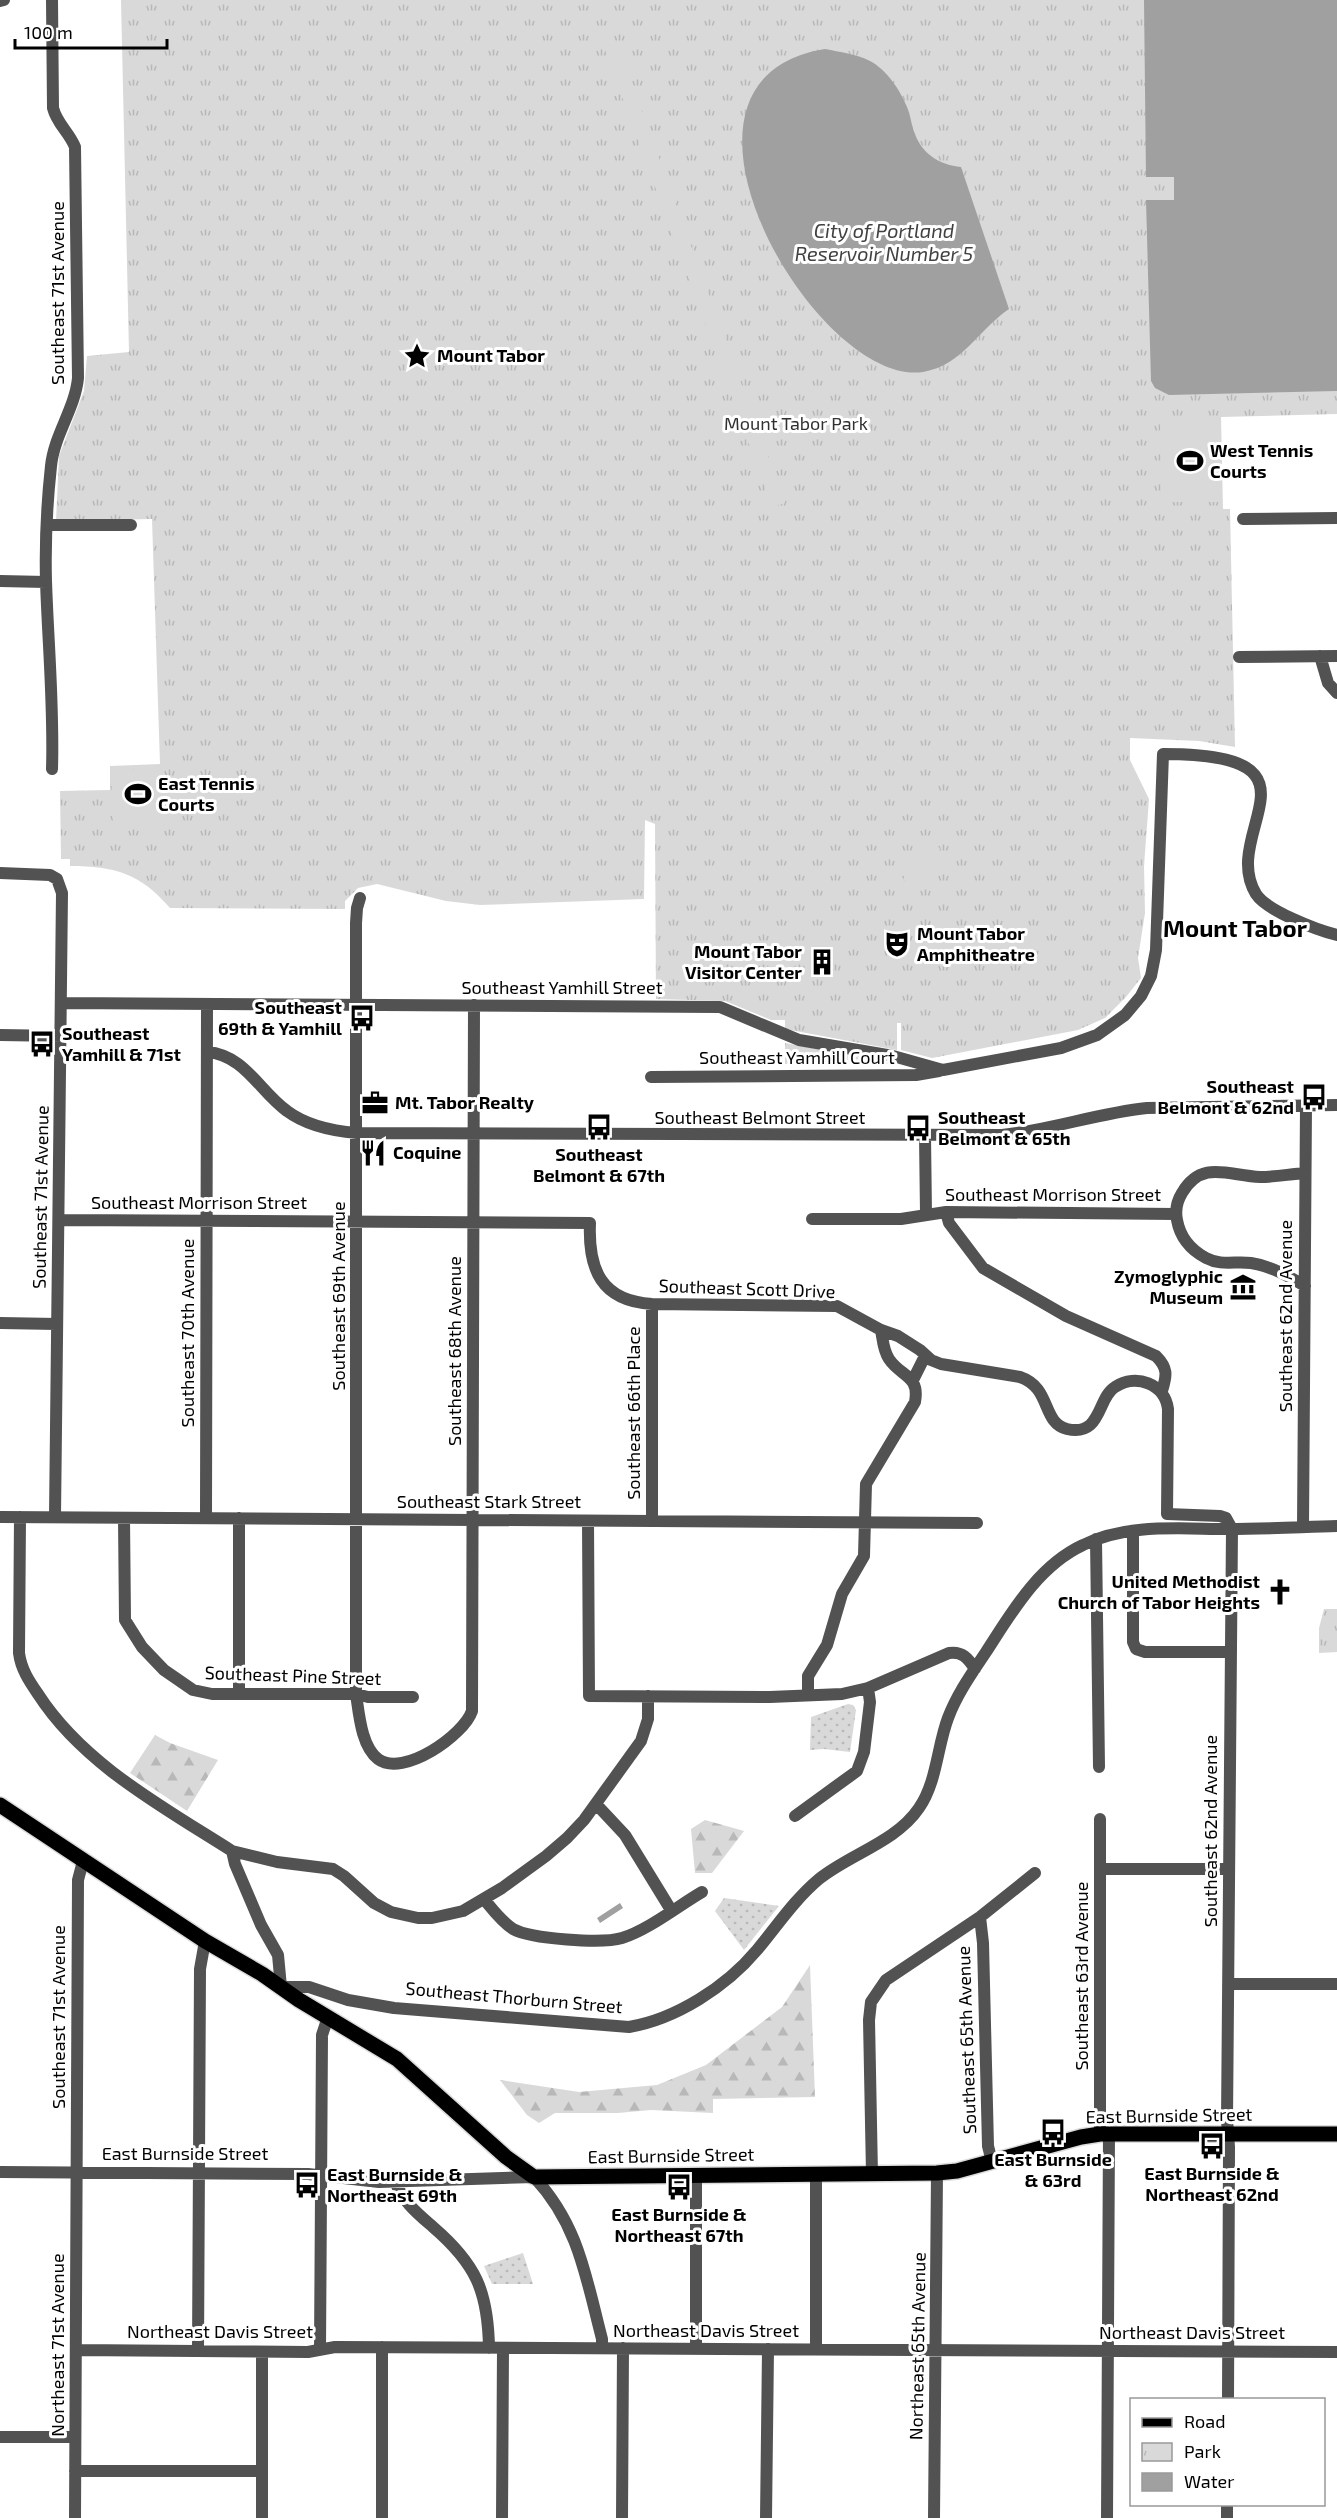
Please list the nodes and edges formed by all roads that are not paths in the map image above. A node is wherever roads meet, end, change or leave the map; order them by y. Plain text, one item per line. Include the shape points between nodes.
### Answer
1 (52, 0) edge
2 (1337, 518) edge
3 (1242, 519) dead end
4 (48, 525) junction
5 (131, 525) dead end
6 (0, 581) edge
7 (46, 582) junction
8 (1320, 656) junction
9 (1337, 656) edge
10 (1239, 657) dead end
11 (1337, 693) edge
12 (52, 769) dead end
13 (1270, 777) dead end
14 (1273, 798) dead end
15 (0, 873) edge
16 (360, 898) dead end
17 (1337, 935) edge
18 (62, 1003) junction
19 (207, 1004) junction
20 (356, 1005) junction
21 (474, 1005) junction
22 (0, 1035) edge
23 (62, 1036) junction
24 (207, 1052) junction
25 (943, 1070) junction
26 (651, 1077) dead end
27 (1337, 1105) edge
28 (1306, 1106) junction
29 (357, 1133) junction
30 (473, 1134) junction
31 (925, 1136) junction
32 (1305, 1173) junction
33 (946, 1212) junction
34 (926, 1214) junction
35 (1176, 1214) junction
36 (812, 1219) dead end
37 (59, 1220) junction
38 (206, 1221) junction
39 (357, 1222) junction
40 (473, 1222) junction
41 (590, 1223) joint
42 (1305, 1286) junction
43 (652, 1304) junction
44 (0, 1323) edge
45 (57, 1324) junction
46 (881, 1330) junction
47 (925, 1356) junction
48 (913, 1380) junction
49 (1162, 1390) junction
50 (0, 1517) edge
51 (20, 1517) junction
52 (55, 1517) junction
53 (124, 1518) junction
54 (206, 1518) junction
55 (239, 1518) junction
56 (356, 1520) junction
57 (473, 1520) junction
58 (588, 1521) junction
59 (652, 1521) junction
60 (866, 1522) junction
61 (977, 1523) dead end
62 (1337, 1526) edge
63 (1303, 1527) junction
64 (1232, 1529) junction
65 (1133, 1531) junction
66 (1096, 1539) junction
67 (1230, 1652) junction
68 (975, 1669) junction
69 (868, 1688) junction
70 (239, 1694) junction
71 (356, 1694) junction
72 (808, 1695) junction
73 (473, 1696) joint
74 (648, 1696) junction
75 (413, 1697) dead end
76 (1099, 1767) dead end
77 (596, 1804) junction
78 (0, 1805) edge
79 (795, 1816) dead end
80 (1100, 1819) dead end
81 (232, 1851) junction
82 (83, 1861) junction
83 (1100, 1869) junction
84 (1229, 1869) junction
85 (1035, 1873) dead end
86 (702, 1892) dead end
87 (484, 1899) junction
88 (671, 1910) junction
89 (980, 1917) junction
90 (205, 1941) junction
91 (1228, 1984) junction
92 (1337, 1984) edge
93 (281, 1987) junction
94 (328, 2017) junction
95 (1104, 2133) junction
96 (1228, 2134) junction
97 (1337, 2134) edge
98 (992, 2162) junction
99 (0, 2172) edge
100 (76, 2173) junction
101 (198, 2173) junction
102 (937, 2173) junction
103 (321, 2174) junction
104 (816, 2174) junction
105 (872, 2174) junction
106 (696, 2175) junction
107 (534, 2177) junction
108 (394, 2181) junction
109 (382, 2347) junction
110 (489, 2348) junction
111 (503, 2348) junction
112 (602, 2348) junction
113 (623, 2348) junction
114 (696, 2349) junction
115 (768, 2349) junction
116 (76, 2350) junction
117 (320, 2350) junction
118 (816, 2350) junction
119 (936, 2350) junction
120 (198, 2351) junction
121 (1108, 2351) junction
122 (1228, 2351) junction
123 (262, 2352) junction
124 (1337, 2352) edge
125 (1228, 2398) edge
126 (0, 2436) edge
127 (75, 2437) junction
128 (75, 2471) junction
129 (262, 2471) junction
130 (75, 2518) edge
131 (262, 2518) edge
132 (382, 2518) edge
133 (502, 2518) edge
134 (622, 2518) edge
135 (766, 2518) edge
136 (934, 2518) edge
137 (1107, 2518) edge

1 - 4 street, Southeast 71st Avenue via 53,108 75,147 78,378 52,455
2 - 3 street
4 - 5 street
4 - 7 street, Southeast 71st Avenue
6 - 7 street
7 - 12 street, Southeast 71st Avenue
8 - 9 street
8 - 10 street
8 - 11 street via 1328,683
13 - 25 street, Southeast Yamhill Street via 1240,759 1163,754 1156,950 1151,976 1141,996 1112,1026 1083,1042
14 - 17 street via 1252,851 1253,888 1264,902 1305,926
15 - 18 street, Southeast 71st Avenue via 44,874 57,879 62,893
16 - 20 street, Southeast 69th Avenue via 356,923
18 - 19 street, Southeast Yamhill Street
18 - 23 street, Southeast 71st Avenue
19 - 20 street, Southeast Yamhill Street
19 - 24 street, Southeast 70th Avenue
20 - 21 street, Southeast Yamhill Street
20 - 29 street, Southeast 69th Avenue
21 - 25 street, Southeast Yamhill Street via 720,1007 799,1040 893,1056
21 - 30 street, Southeast 68th Avenue
22 - 23 street
23 - 37 street, Southeast 71st Avenue
24 - 29 street, Southeast Belmont Street via 235,1061 299,1119 326,1129
24 - 38 street, Southeast 70th Avenue
25 - 26 street, Southeast Yamhill Court via 916,1075
27 - 28 street, Southeast Belmont Street
28 - 31 street, Southeast Belmont Street via 1147,1108 1016,1134
28 - 32 street, Southeast 62nd Avenue
29 - 30 street, Southeast Belmont Street
29 - 39 street, Southeast 69th Avenue
30 - 31 street, Southeast Belmont Street
30 - 40 street, Southeast 68th Avenue
31 - 34 street
32 - 35 street, Southeast Morrison Street via 1261,1177 1226,1171 1204,1174 1184,1190
32 - 42 street, Southeast 62nd Avenue
33 - 34 street, Southeast Morrison Street
33 - 35 street, Southeast Morrison Street
33 - 49 street via 949,1223 982,1268 1066,1316 1156,1356 1166,1368
34 - 36 street, Southeast Morrison Street via 901,1219
35 - 42 street via 1184,1239 1205,1257 1263,1266
37 - 38 street, Southeast Morrison Street
37 - 45 street, Southeast 71st Avenue
38 - 39 street, Southeast Morrison Street
38 - 54 street, Southeast 70th Avenue
39 - 40 street, Southeast Morrison Street
39 - 56 street, Southeast 69th Avenue
40 - 41 street, Southeast Morrison Street
40 - 57 street, Southeast 68th Avenue
41 - 43 street, Southeast Scott Drive via 590,1256 603,1283 624,1300
42 - 63 street, Southeast 62nd Avenue
43 - 46 street, Southeast Scott Drive via 837,1306
43 - 59 street, Southeast 66th Place
44 - 45 street
45 - 52 street, Southeast 71st Avenue
46 - 47 street, Southeast Scott Drive via 898,1336
46 - 48 street via 890,1360
47 - 48 street
47 - 49 street, Southeast Scott Drive via 941,1364 1030,1380 1040,1391 1052,1418 1075,1430 1098,1417 1109,1392 1122,1383 1145,1383
48 - 60 street via 915,1402 867,1484
49 - 64 street via 1168,1409 1167,1514 1220,1516 1226,1518
50 - 51 street, Southeast Stark Street
51 - 52 street, Southeast Stark Street
51 - 81 street via 19,1653 28,1679 55,1718 83,1748 132,1786
52 - 53 street, Southeast Stark Street
53 - 54 street, Southeast Stark Street
53 - 70 street, Southeast Pine Street via 124,1614 128,1626 142,1647 185,1686 200,1692
54 - 55 street, Southeast Stark Street
55 - 56 street, Southeast Stark Street
55 - 70 street
56 - 57 street, Southeast Stark Street
56 - 71 street, Southeast 69th Avenue
57 - 58 street, Southeast Stark Street
57 - 73 street, Southeast 68th Avenue
58 - 59 street, Southeast Stark Street
58 - 74 street via 589,1696
59 - 60 street, Southeast Stark Street
60 - 61 street, Southeast Stark Street
60 - 72 street via 864,1556 842,1594 827,1645 808,1676
62 - 63 street
63 - 64 street
64 - 65 street
64 - 67 street, Southeast 62nd Avenue
65 - 66 street, Southeast Thorburn Street
65 - 67 street via 1136,1650
66 - 68 street, Southeast Thorburn Street via 1058,1559 1037,1580
66 - 76 street
67 - 84 street, Southeast 62nd Avenue
68 - 69 street via 966,1656 949,1653
68 - 93 street, Southeast Thorburn Street via 949,1715 927,1795 913,1816 818,1880 738,1970 669,2015 629,2027 597,2026 387,2008 309,1987
69 - 72 street
69 - 79 street via 865,1742 857,1771
70 - 71 street, Southeast Pine Street
71 - 73 street, Southeast 69th Avenue via 369,1748 378,1759 392,1765 421,1757 461,1730 470,1716
71 - 75 street, Southeast Pine Street
72 - 74 street
74 - 77 street via 648,1719 640,1742
77 - 87 street via 546,1856
77 - 88 street via 625,1835
78 - 82 main road, Southeast Thorburn Street
80 - 83 street, Southeast 63rd Avenue
81 - 87 street via 333,1869 374,1903 391,1912 418,1918 463,1911
81 - 93 street via 261,1925 278,1955
82 - 90 main road, Southeast Thorburn Street
82 - 100 street, Southeast 71st Avenue via 78,1880
83 - 84 street
83 - 95 street, Southeast 63rd Avenue
84 - 91 street, Southeast 62nd Avenue
85 - 89 street
86 - 88 street
87 - 88 street via 515,1930 593,1941 629,1935
89 - 98 street, Southeast 65th Avenue via 988,2146
89 - 105 street via 886,1980 871,2002
90 - 93 main road, Southeast Thorburn Street
90 - 101 street via 200,1969
91 - 92 street
91 - 96 street, Southeast 62nd Avenue
93 - 94 main road
94 - 103 street via 322,2035
94 - 107 main road via 397,2059 506,2157
95 - 96 main road, East Burnside Street
95 - 98 main road, East Burnside Street via 1080,2136
95 - 121 street, Southeast 63rd Avenue
96 - 97 main road, East Burnside Street
96 - 122 street, Southeast 62nd Avenue
98 - 102 main road, East Burnside Street
99 - 100 street, East Burnside Street
100 - 101 street, East Burnside Street
100 - 116 street, Northeast 71st Avenue
101 - 103 street, East Burnside Street
101 - 120 street
102 - 105 main road, East Burnside Street
102 - 119 street, Northeast 65th Avenue
103 - 108 street, East Burnside Street
103 - 117 street
104 - 105 main road, East Burnside Street
104 - 106 main road, East Burnside Street
104 - 118 street
106 - 107 main road, East Burnside Street
106 - 114 street
107 - 108 street, East Burnside Street
107 - 112 street via 557,2205 571,2231
108 - 110 street via 406,2203 451,2242 476,2274 487,2310
109 - 110 street, Northeast Davis Street
109 - 117 street, Northeast Davis Street
109 - 132 street
110 - 111 street, Northeast Davis Street
111 - 112 street, Northeast Davis Street
111 - 133 street
112 - 113 street, Northeast Davis Street
113 - 114 street, Northeast Davis Street
113 - 134 street
114 - 115 street, Northeast Davis Street
115 - 118 street, Northeast Davis Street
115 - 135 street
116 - 120 street, Northeast Davis Street
116 - 127 street, Northeast 71st Avenue
117 - 123 street, Northeast Davis Street
118 - 119 street, Northeast Davis Street
119 - 121 street, Northeast Davis Street
119 - 136 street, Northeast 65th Avenue
120 - 123 street, Northeast Davis Street
121 - 122 street, Northeast Davis Street
121 - 137 street, Southeast 63rd Avenue
122 - 124 street, Northeast Davis Street
122 - 125 street, Southeast 62nd Avenue
123 - 129 street
126 - 127 street
127 - 128 street, Northeast 71st Avenue
128 - 129 street
128 - 130 street, Northeast 71st Avenue
129 - 131 street

